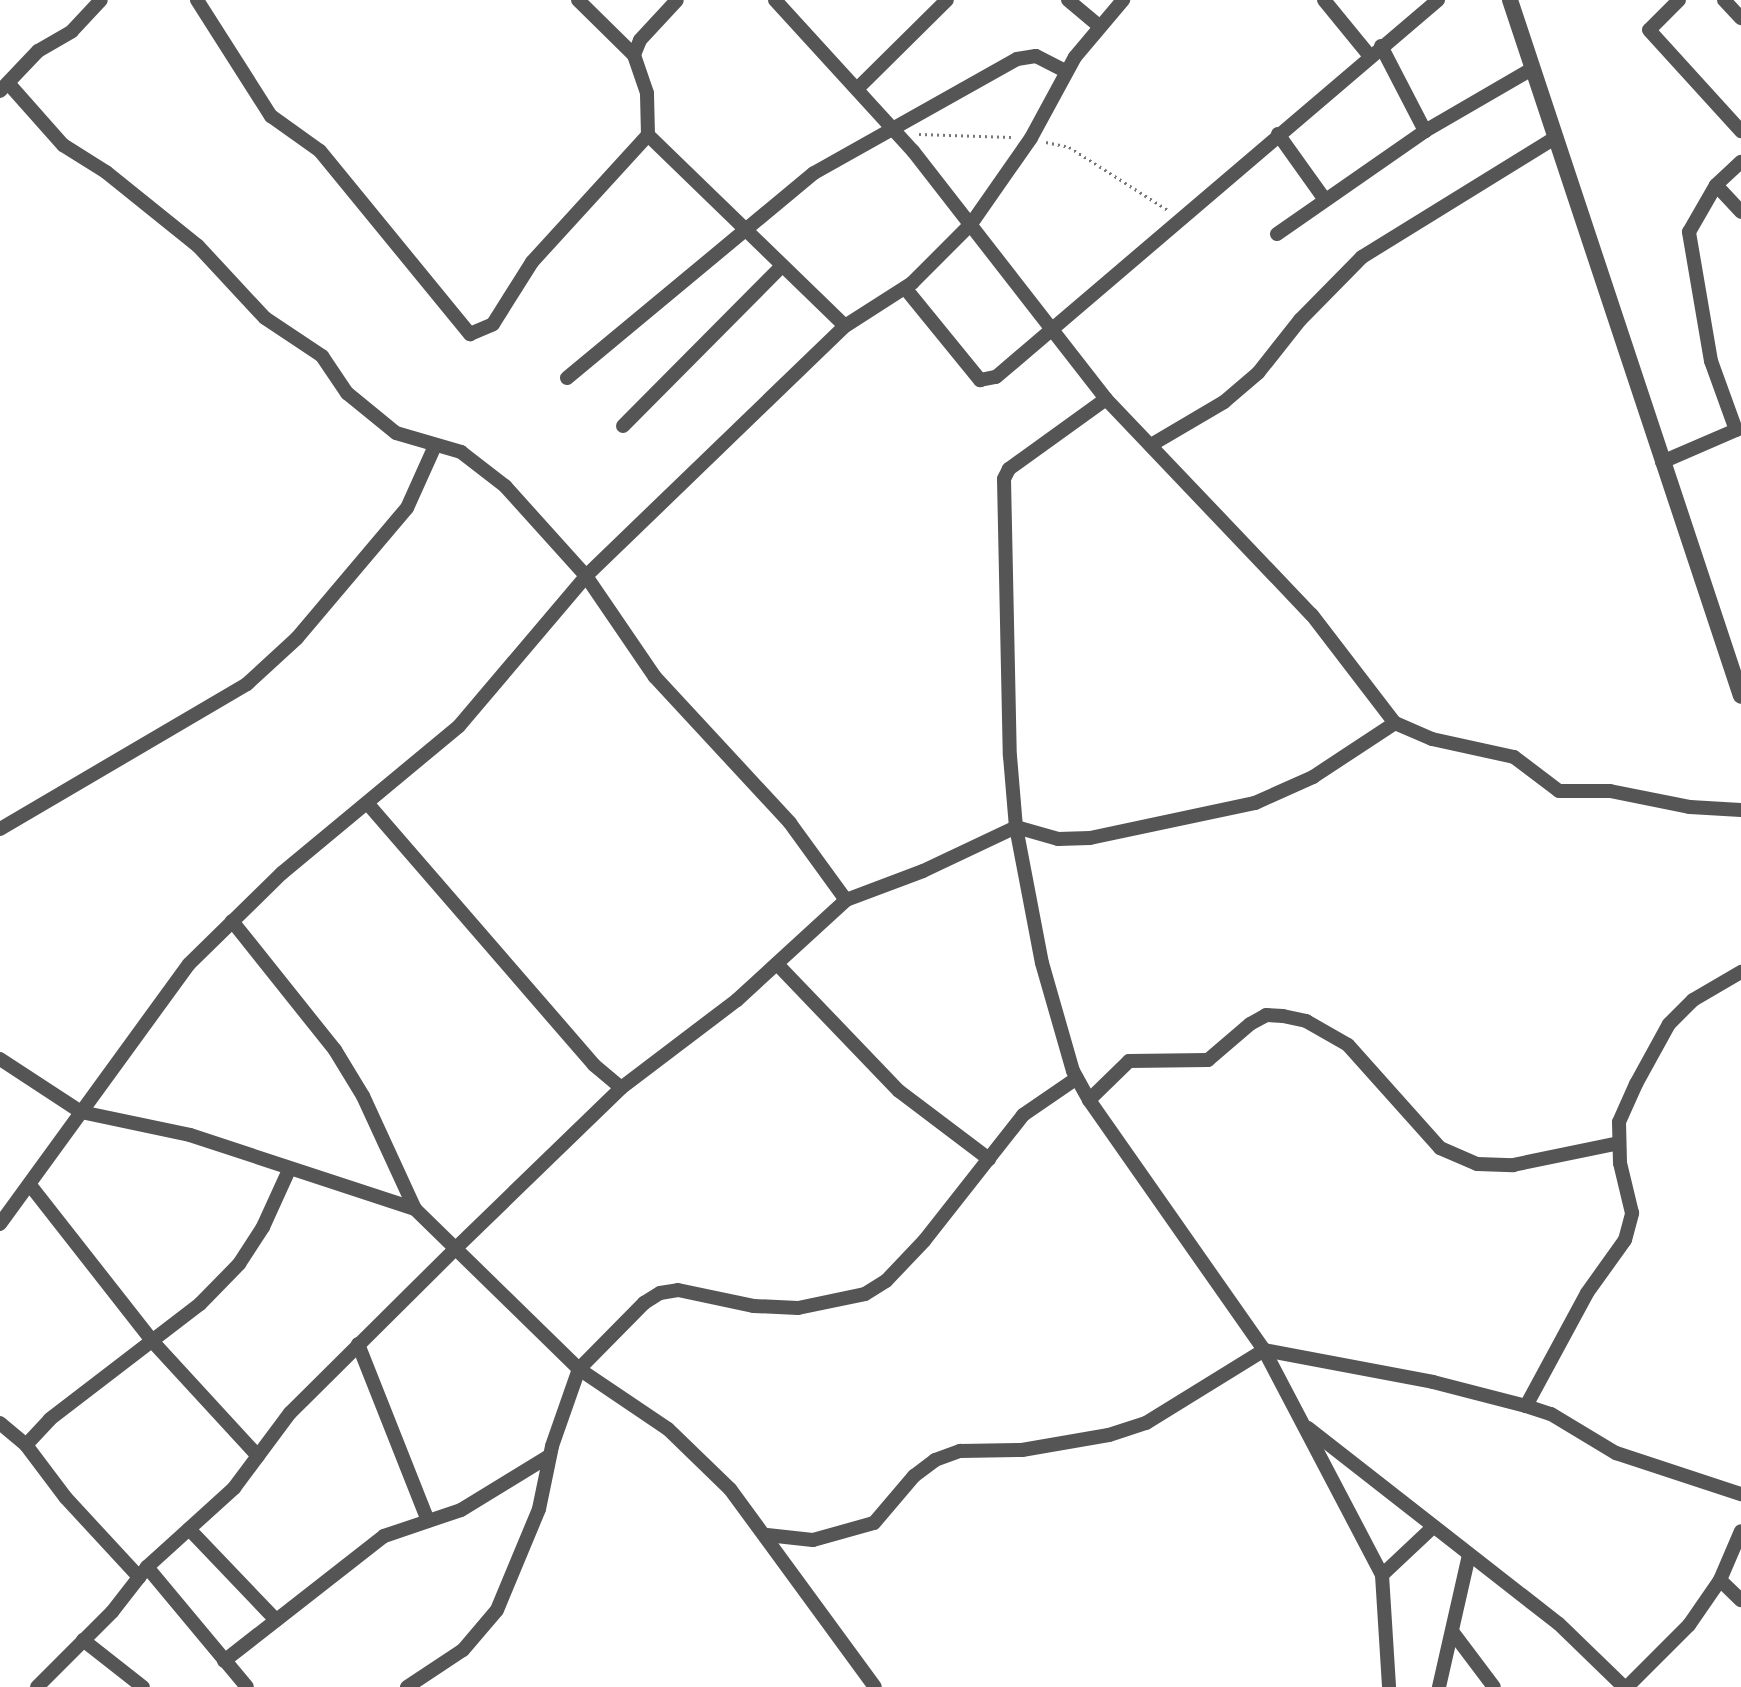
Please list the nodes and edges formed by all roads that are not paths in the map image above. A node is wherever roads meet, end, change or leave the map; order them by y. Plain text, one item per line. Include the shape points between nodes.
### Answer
1 (101, 0) edge
2 (197, 0) edge
3 (578, 0) edge
4 (677, 0) edge
5 (775, 0) edge
6 (947, 0) edge
7 (1068, 0) edge
8 (1123, 0) edge
9 (1324, 0) edge
10 (1438, 0) edge
11 (1510, 0) edge
12 (1679, 0) edge
13 (1724, 0) edge
14 (1741, 18) edge
15 (1099, 26) junction
16 (1375, 50) junction
17 (634, 55) junction
18 (1532, 69) junction
19 (1066, 71) junction
20 (4, 87) edge
21 (858, 88) junction
22 (1425, 131) junction
23 (1741, 131) edge
24 (892, 133) junction
25 (1278, 134) junction
26 (648, 135) junction
27 (1556, 137) junction
28 (1741, 162) edge
29 (1716, 185) junction
30 (1323, 197) junction
31 (1741, 212) edge
32 (971, 224) junction
33 (746, 230) junction
34 (1277, 234) dead end
35 (782, 266) junction
36 (905, 288) junction
37 (845, 326) junction
38 (1055, 331) junction
39 (567, 378) dead end
40 (1106, 399) junction
41 (623, 426) dead end
42 (1738, 435) edge
43 (1151, 445) junction
44 (434, 448) junction
45 (1662, 462) junction
46 (586, 576) junction
47 (1736, 661) edge
48 (1741, 696) edge
49 (1395, 723) junction
50 (368, 804) junction
51 (1741, 810) edge
52 (1016, 827) junction
53 (0, 829) edge
54 (846, 900) junction
55 (232, 921) junction
56 (777, 964) junction
57 (1741, 972) edge
58 (0, 1059) edge
59 (1077, 1078) junction
60 (621, 1088) junction
61 (1089, 1100) junction
62 (81, 1112) junction
63 (1619, 1143) junction
64 (989, 1159) junction
65 (289, 1170) junction
66 (30, 1185) junction
67 (415, 1209) junction
68 (0, 1224) edge
69 (456, 1248) junction
70 (153, 1342) junction
71 (358, 1344) junction
72 (1264, 1350) junction
73 (579, 1369) junction
74 (1526, 1406) junction
75 (0, 1423) edge
76 (1308, 1428) junction
77 (26, 1445) junction
78 (258, 1456) junction
79 (549, 1456) junction
80 (1741, 1494) edge
81 (428, 1521) junction
82 (1432, 1528) junction
83 (189, 1529) junction
84 (1741, 1531) edge
85 (767, 1535) junction
86 (1469, 1555) junction
87 (143, 1572) junction
88 (1382, 1575) junction
89 (1720, 1580) junction
90 (1741, 1600) edge
91 (276, 1620) junction
92 (1454, 1634) junction
93 (83, 1640) junction
94 (224, 1661) junction
95 (37, 1687) edge
96 (143, 1687) edge
97 (247, 1687) edge
98 (407, 1687) edge
99 (875, 1687) edge
100 (1389, 1687) edge
101 (1439, 1687) edge
102 (1494, 1687) edge
103 (1626, 1687) edge

1 - 20 street via 72,31 38,51
2 - 26 street via 271,116 320,151 470,334 493,324 532,262
3 - 17 street
4 - 17 street via 640,40
5 - 21 street via 815,49
6 - 21 street
7 - 15 street
8 - 15 street
9 - 16 street
10 - 16 street
11 - 18 street
12 - 23 street via 1649,30
13 - 14 street
15 - 19 street
16 - 22 street
16 - 25 street
17 - 26 street via 647,93
18 - 22 street
18 - 27 street
19 - 24 street via 1036,56 1017,59
19 - 32 street via 1031,138
20 - 44 street via 63,145 198,246 265,318 322,356 347,393 396,433
21 - 24 street
22 - 30 street
24 - 32 street
24 - 33 street via 814,173
25 - 30 street
25 - 38 street
26 - 33 street
27 - 43 street via 1362,257 1300,320 1258,373 1224,402
27 - 45 street
28 - 29 street
29 - 31 street
29 - 42 street via 1689,232 1711,361
30 - 34 street
32 - 36 street
32 - 38 street
33 - 35 street
33 - 39 street
35 - 37 street
35 - 41 street
36 - 37 street
36 - 38 street via 980,380 996,377
37 - 46 street
38 - 40 street
40 - 43 street
40 - 52 street via 1009,469 1004,479
42 - 45 street
43 - 49 street via 1312,615
44 - 46 street via 461,452 505,486
44 - 53 street via 407,508 297,638 247,684
45 - 47 street
46 - 50 street via 459,726
46 - 54 street via 655,677 790,823
47 - 48 street
49 - 51 street via 1432,739 1514,757 1559,791 1610,791 1690,807
49 - 52 street via 1313,777 1255,803 1090,838 1058,839
50 - 55 street
50 - 60 street via 594,1065
52 - 54 street
52 - 59 street via 1042,963
54 - 56 street
55 - 62 street via 189,964
55 - 67 street via 335,1050 363,1096
56 - 60 street
56 - 64 street via 899,1091
57 - 63 street via 1693,1000 1669,1024 1619,1122
58 - 62 street
59 - 61 street
59 - 64 street via 1023,1115
60 - 69 street
61 - 63 street via 1129,1061 1208,1060 1250,1024 1266,1015 1283,1016 1306,1021 1348,1045 1440,1148 1477,1164 1513,1165
61 - 72 street
62 - 65 street via 190,1135
62 - 66 street
63 - 74 street via 1632,1213 1625,1240 1587,1293
64 - 73 street via 924,1241 886,1281 865,1294 798,1308 754,1306 678,1290 660,1293
65 - 67 street
65 - 70 street via 239,1264
66 - 68 street
66 - 70 street
67 - 69 street
69 - 71 street
69 - 73 street
70 - 77 street via 60,1411
70 - 78 street
71 - 78 street via 290,1413
71 - 81 street
72 - 74 street via 1433,1382
72 - 76 street
72 - 85 street via 1146,1423 1022,1450 960,1451 935,1460 914,1476 874,1523 813,1540
73 - 79 street
73 - 85 street via 668,1429 730,1489
74 - 80 street via 1551,1414 1616,1453
75 - 77 street
76 - 82 street
76 - 88 street
77 - 87 street via 66,1498
78 - 83 street via 234,1488
79 - 81 street via 461,1510
79 - 98 street via 539,1509 497,1610 463,1650
81 - 91 street via 384,1536
82 - 86 street
82 - 88 street
83 - 87 street
83 - 91 street
84 - 89 street
85 - 99 street
86 - 92 street
86 - 103 street via 1559,1624
87 - 93 street
87 - 94 street
88 - 100 street
89 - 90 street
89 - 103 street via 1689,1625
91 - 94 street
92 - 101 street
92 - 102 street
93 - 95 street
93 - 96 street
94 - 97 street

